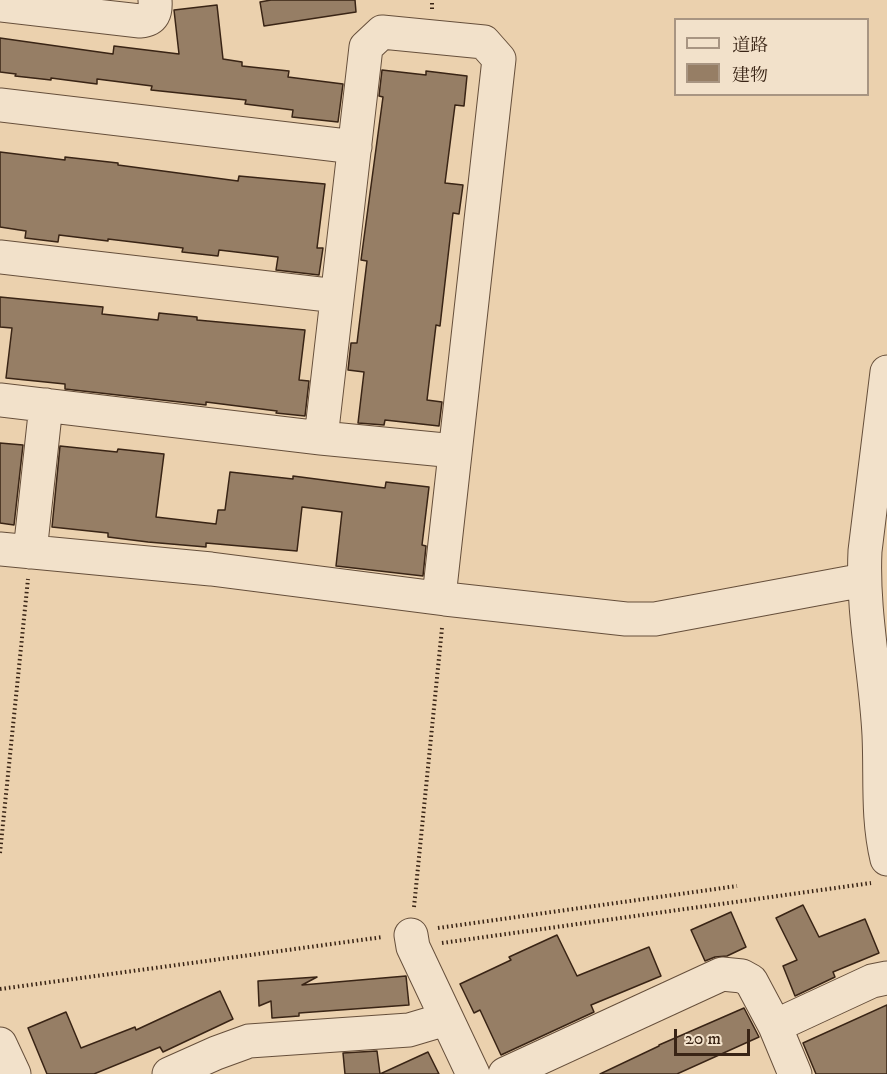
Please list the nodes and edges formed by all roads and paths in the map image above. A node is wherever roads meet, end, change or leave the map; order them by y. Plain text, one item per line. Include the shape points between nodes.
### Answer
1 (155, 0) edge
2 (0, 5) edge
3 (0, 105) edge
4 (355, 147) junction
5 (0, 257) edge
6 (337, 296) junction
7 (887, 372) edge
8 (0, 400) edge
9 (46, 405) junction
10 (321, 438) junction
11 (455, 451) junction
12 (15, 550) edge
13 (864, 580) junction
14 (445, 599) junction
15 (0, 797) edge
16 (5, 799) junction
17 (0, 853) edge
18 (881, 871) edge
19 (737, 886) dead end
20 (412, 938) junction
21 (887, 978) edge
22 (0, 989) edge
23 (446, 1019) junction
24 (775, 1026) junction
25 (0, 1044) edge
26 (214, 1063) edge
27 (14, 1074) edge
28 (170, 1074) edge
29 (473, 1074) edge
30 (505, 1074) edge
31 (795, 1074) edge

1 - 2 street via 156,11 146,21
3 - 4 street
4 - 6 street
4 - 11 street via 366,46 382,32 484,42 499,59
5 - 6 street
6 - 10 street
7 - 13 street
8 - 9 street
9 - 10 street
9 - 12 street
10 - 11 street
11 - 14 street via 440,588
12 - 14 street
12 - 16 path
13 - 14 street via 655,619
13 - 18 street via 879,735
14 - 20 path
15 - 16 path
16 - 17 path
18 - 20 path
19 - 20 path
20 - 22 path
20 - 23 street
21 - 24 street via 872,981
23 - 26 street via 409,1030 249,1041
23 - 29 street
24 - 30 street via 751,981 722,974
24 - 31 street
25 - 27 street
26 - 28 street

